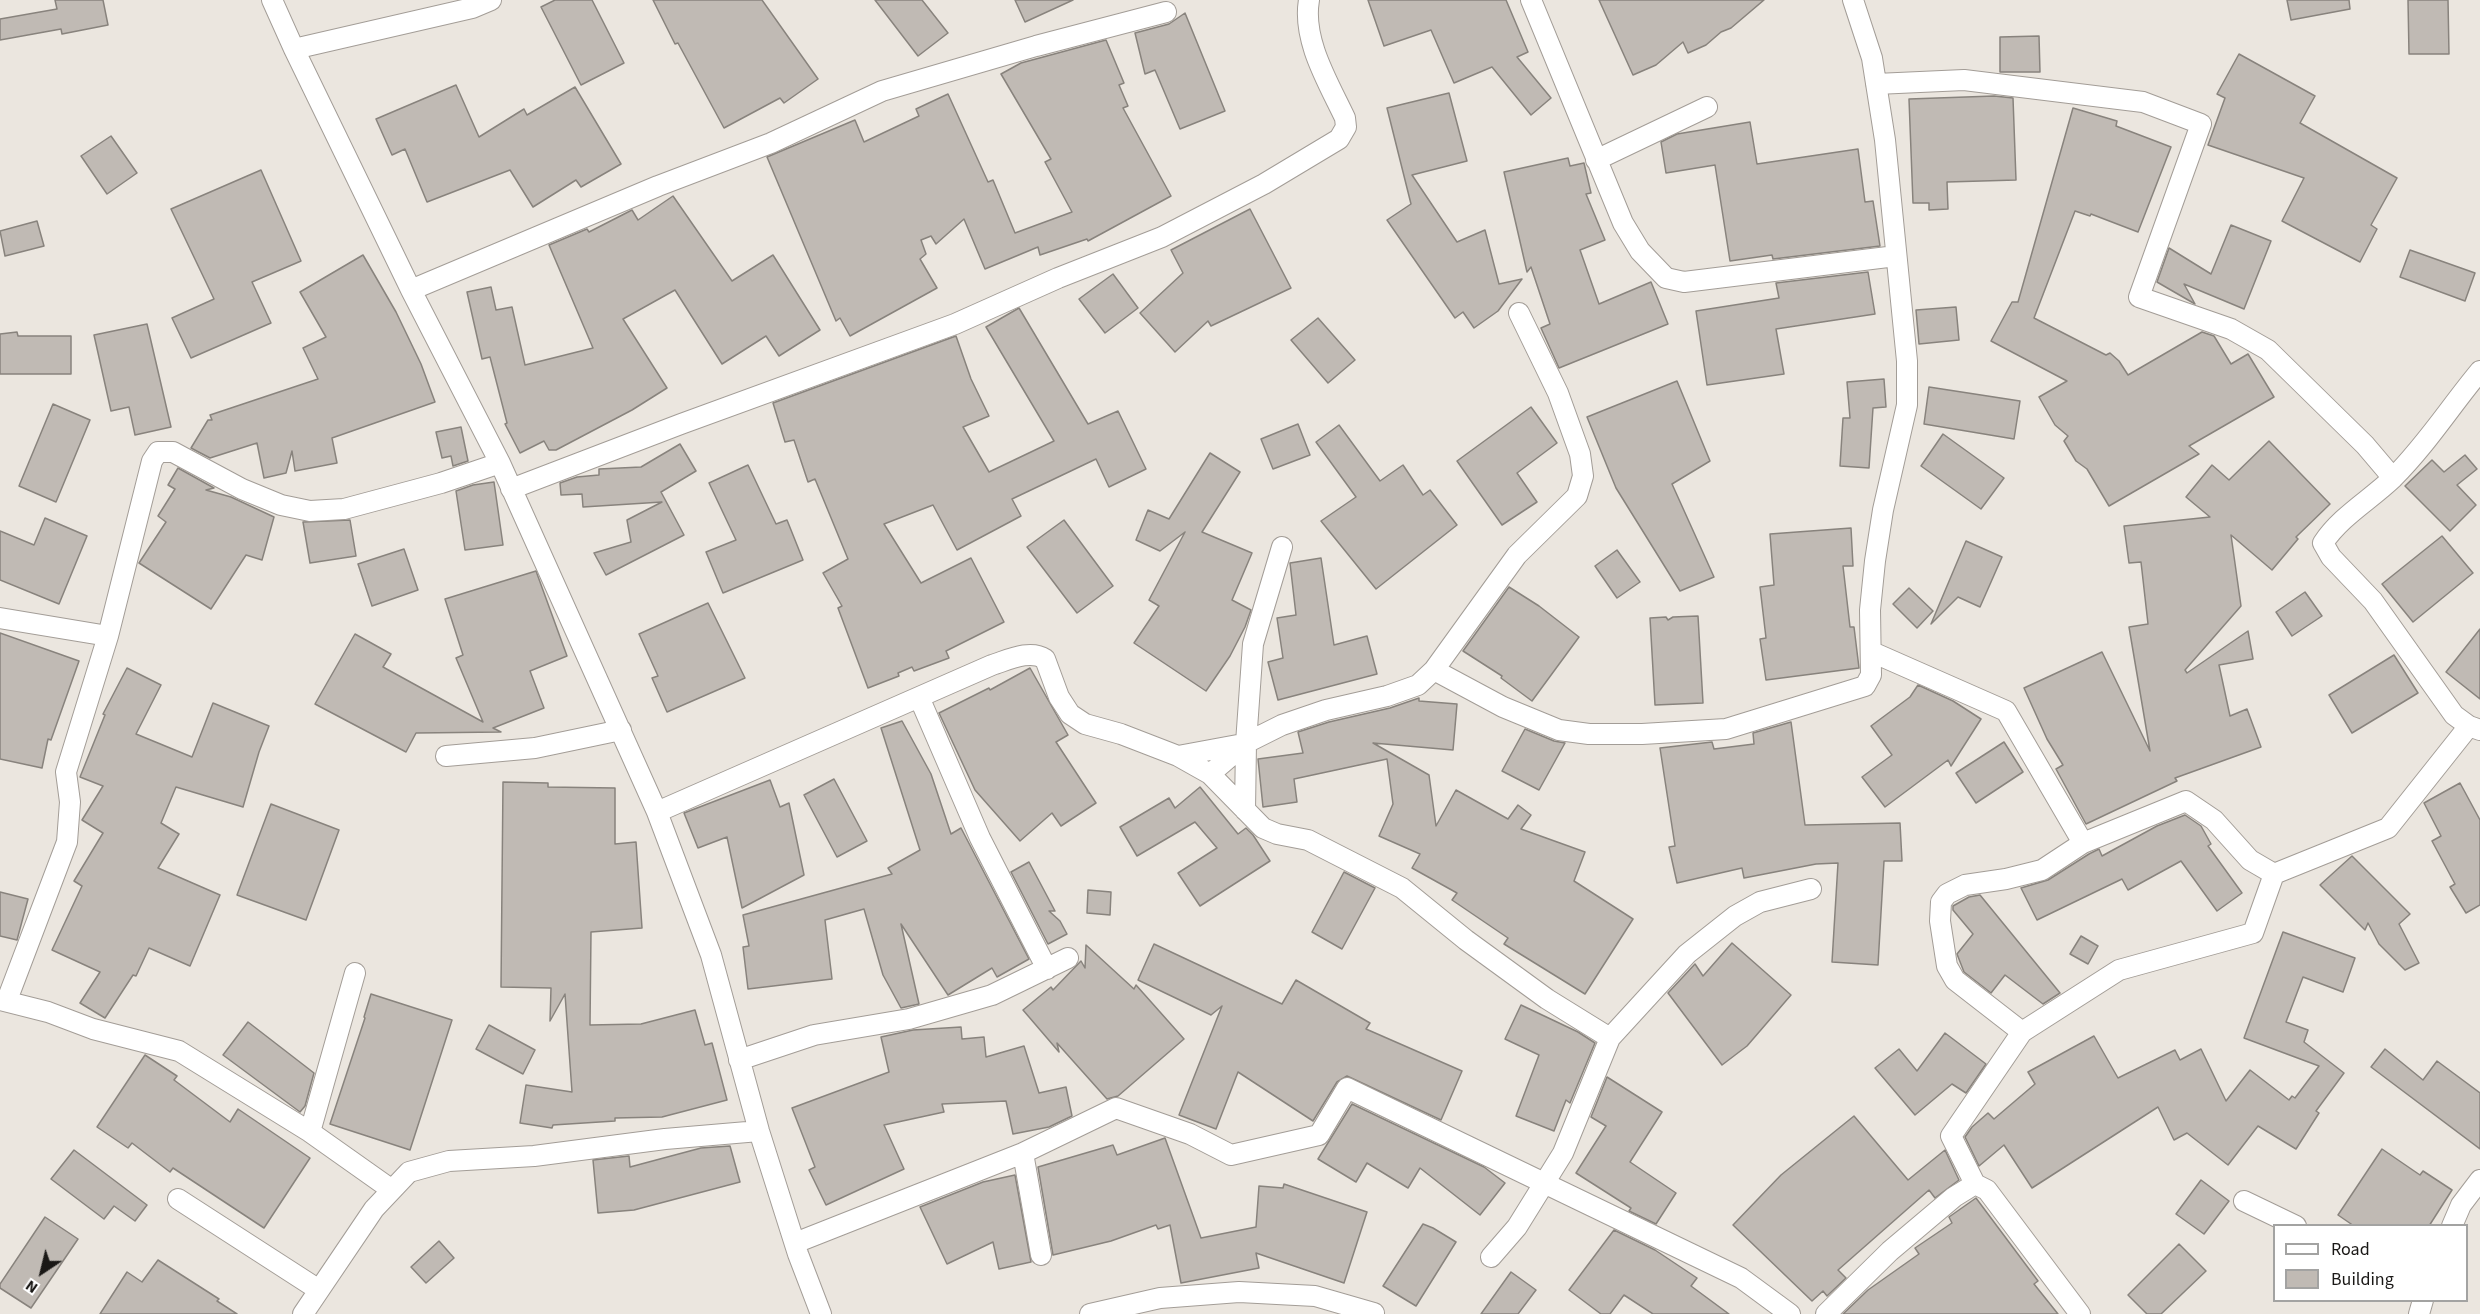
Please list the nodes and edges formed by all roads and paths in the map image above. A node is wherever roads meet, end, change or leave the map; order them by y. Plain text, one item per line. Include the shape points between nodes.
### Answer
1 (272, 0) edge
2 (491, 0) edge
3 (1309, 0) edge
4 (1531, 0) edge
5 (1852, 0) edge
6 (1166, 12) dead end
7 (294, 49) junction
8 (1876, 84) junction
9 (1707, 107) dead end
10 (1596, 160) junction
11 (1896, 256) junction
12 (411, 290) junction
13 (1519, 313) dead end
14 (2480, 371) edge
15 (500, 463) junction
16 (2393, 478) junction
17 (511, 489) junction
18 (1282, 547) dead end
19 (0, 618) edge
20 (108, 636) junction
21 (1872, 652) junction
22 (1434, 670) junction
23 (919, 697) junction
24 (2474, 728) edge
25 (621, 730) junction
26 (1246, 743) junction
27 (446, 756) dead end
28 (1178, 756) junction
29 (1210, 774) junction
30 (1245, 810) junction
31 (657, 812) junction
32 (2083, 843) junction
33 (2274, 874) junction
34 (1811, 889) dead end
35 (1068, 958) dead end
36 (1047, 969) junction
37 (355, 973) dead end
38 (3, 1000) edge
39 (2022, 1032) junction
40 (1610, 1038) junction
41 (739, 1060) junction
42 (759, 1131) junction
43 (310, 1132) junction
44 (1023, 1153) junction
45 (2480, 1180) edge
46 (1544, 1184) junction
47 (1974, 1184) junction
48 (392, 1190) junction
49 (177, 1199) dead end
50 (2244, 1201) dead end
51 (2292, 1224) edge
52 (2453, 1224) edge
53 (795, 1243) junction
54 (1041, 1255) dead end
55 (1491, 1257) dead end
56 (319, 1290) junction
57 (1374, 1313) edge
58 (303, 1314) edge
59 (821, 1314) edge
60 (1090, 1314) edge
61 (1790, 1314) edge
62 (1826, 1314) edge
63 (2080, 1314) edge

1 - 7 street
2 - 7 street via 472,8
3 - 17 street via 1306,16 1319,64 1345,118 1346,127 1339,139 1264,184 1162,237 955,324
4 - 10 street
5 - 8 street via 1872,58
6 - 12 street via 882,91 771,143
7 - 12 street
8 - 11 street
8 - 16 street via 1964,80 2143,102 2201,124 2139,297 2231,329 2268,350 2365,445
9 - 10 street
10 - 11 street via 1623,223 1640,251 1666,278 1683,282
11 - 21 street via 1904,305 1907,405 1875,561 1870,610
12 - 15 street
13 - 22 street via 1558,393 1580,454 1583,476 1577,496 1517,555
14 - 16 street via 2437,429
15 - 17 street
15 - 20 street via 344,508 310,511 281,505 173,453 158,452 152,461
16 - 24 street via 2332,529 2323,543 2331,557 2373,601 2454,715
17 - 25 street
18 - 26 street via 1253,644
19 - 20 street
20 - 38 street via 66,772 70,802 67,842
21 - 22 street via 1871,675 1865,686 1726,729 1642,734 1559,730 1503,707
21 - 32 street via 2006,711
22 - 26 street via 1418,685 1326,710
23 - 28 street via 992,665 1031,654 1041,656 1070,714 1085,724
23 - 31 street
23 - 36 street via 980,838
24 - 33 street via 2388,828
25 - 27 street via 535,748
25 - 31 street
26 - 28 street
26 - 29 street
26 - 30 street
28 - 29 street
29 - 30 street
30 - 40 street via 1263,828 1308,840 1402,888 1547,999
31 - 41 street via 711,955
32 - 33 street via 2186,801 2214,820 2250,860
32 - 39 street via 2042,870 1965,885 1947,894 1941,902 1944,950 1955,980
33 - 39 street via 2253,933 2119,970
34 - 40 street via 1760,902 1735,916 1687,954
35 - 36 street
36 - 41 street via 992,996 909,1019 814,1035
37 - 43 street
38 - 43 street via 179,1052
39 - 47 street via 1951,1136
40 - 46 street via 1563,1153
41 - 42 street
42 - 48 street via 534,1156 449,1161 409,1172
42 - 53 street
43 - 48 street
44 - 46 street via 1116,1108 1190,1134 1231,1155 1319,1135 1347,1088
44 - 53 street
44 - 54 street
45 - 52 street via 2461,1205
46 - 55 street via 1517,1227
46 - 61 street via 1742,1278
47 - 62 street via 1890,1251
47 - 63 street via 1987,1190
48 - 56 street via 374,1209
49 - 56 street
50 - 51 street
53 - 59 street
56 - 58 street
57 - 60 street via 1315,1296 1239,1292 1160,1298

